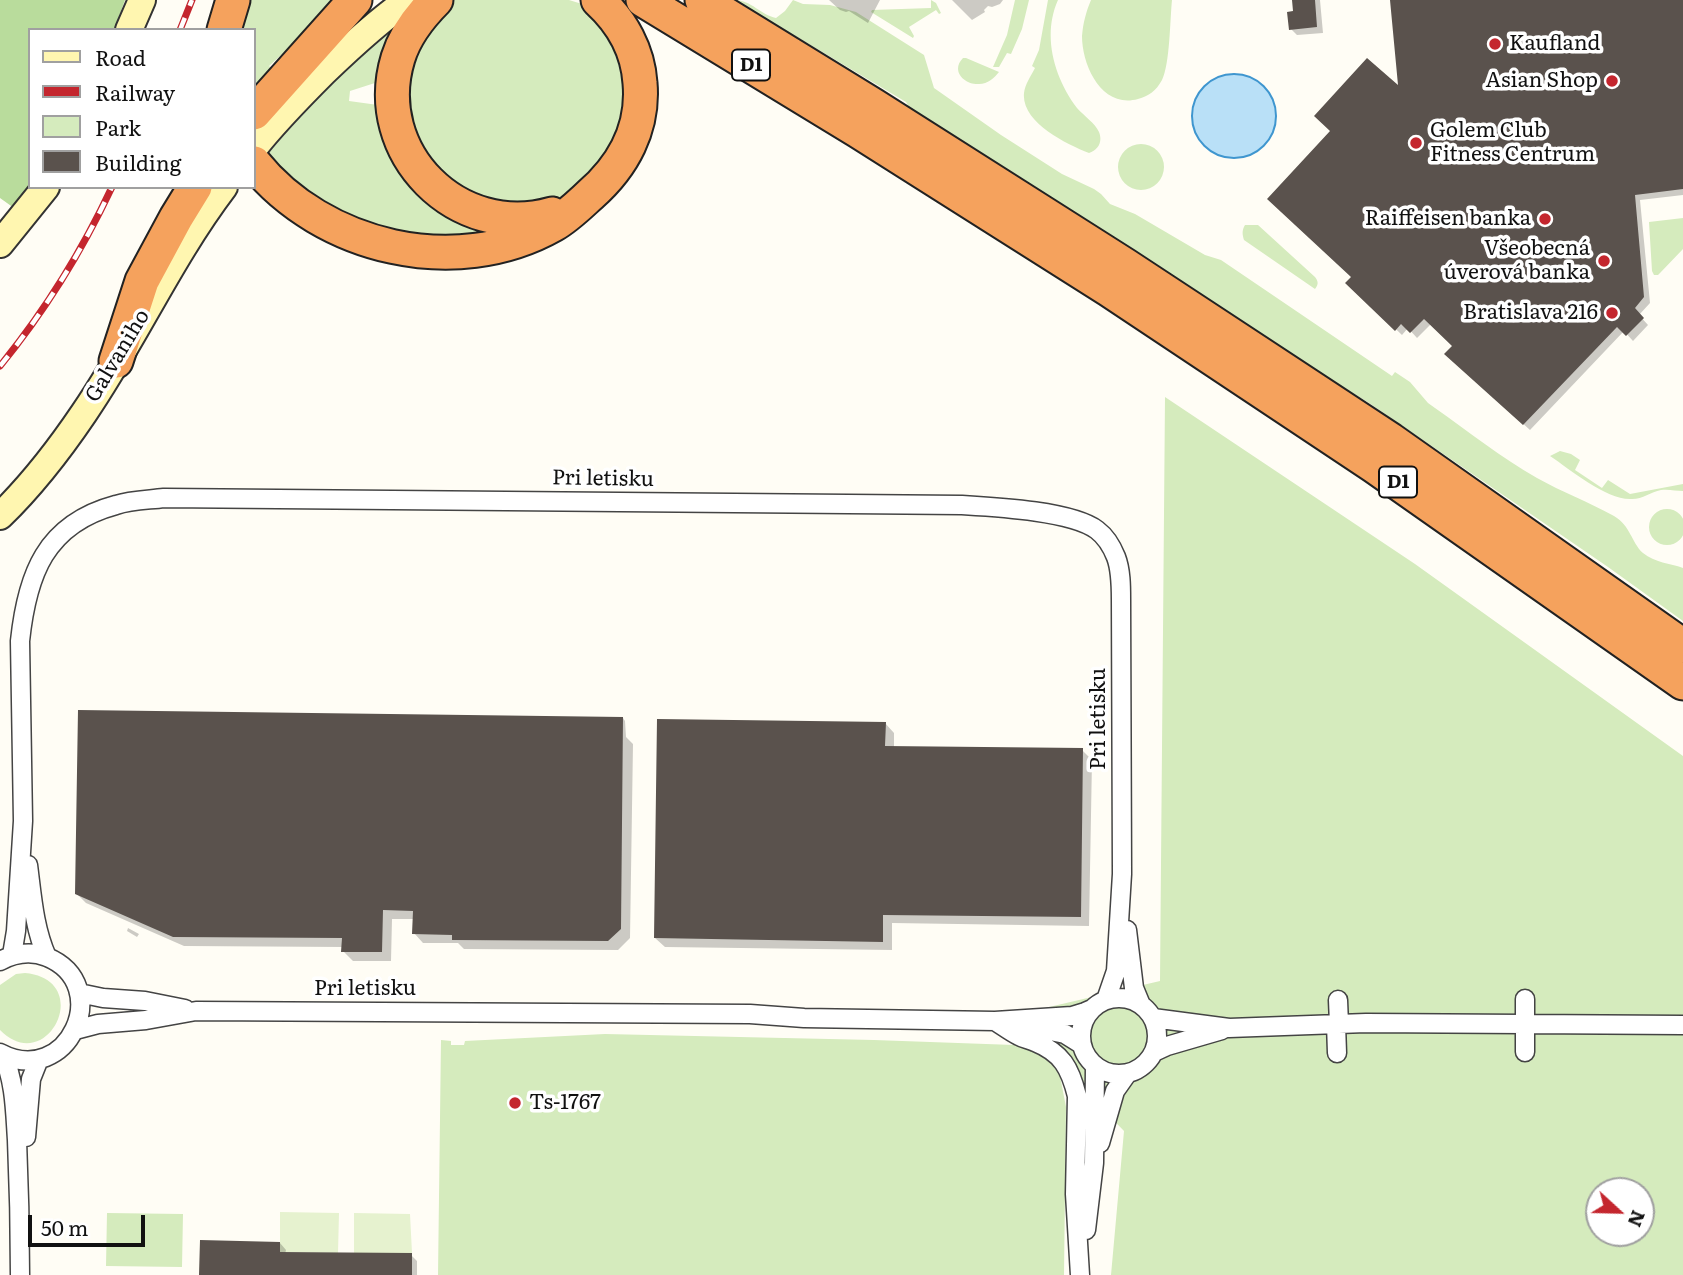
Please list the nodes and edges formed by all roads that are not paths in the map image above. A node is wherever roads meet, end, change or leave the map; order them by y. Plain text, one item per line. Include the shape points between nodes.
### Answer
1 (142, 0) edge
2 (233, 0) edge
3 (355, 0) edge
4 (408, 0) edge
5 (436, 0) edge
6 (598, 0) edge
7 (643, 0) edge
8 (702, 0) edge
9 (130, 28) edge
10 (225, 28) edge
11 (256, 111) edge
12 (866, 118) junction
13 (256, 146) edge
14 (263, 174) edge
15 (600, 187) junction
16 (45, 189) edge
17 (194, 189) edge
18 (223, 189) edge
19 (0, 244) edge
20 (116, 361) junction
21 (0, 516) edge
22 (1683, 646) edge
23 (1683, 683) edge
24 (23, 821) junction
25 (1122, 874) junction
26 (47, 957) junction
27 (6, 958) edge
28 (79, 993) junction
29 (1525, 999) dead end
30 (1338, 1000) dead end
31 (1099, 1004) junction
32 (196, 1011) junction
33 (1147, 1011) junction
34 (995, 1021) junction
35 (1337, 1024) junction
36 (1525, 1024) junction
37 (1683, 1025) edge
38 (1229, 1028) junction
39 (75, 1030) junction
40 (1081, 1044) junction
41 (1154, 1052) junction
42 (1525, 1052) dead end
43 (1337, 1053) dead end
44 (2, 1054) edge
45 (39, 1059) junction
46 (1095, 1066) junction
47 (1127, 1074) junction
48 (1094, 1163) junction
49 (20, 1204) junction
50 (20, 1275) edge
51 (1080, 1275) edge

1 - 9 main road
2 - 10 highway
3 - 11 highway
4 - 13 main road via 335,61
5 - 15 highway via 412,27 395,72 396,126 420,173 443,195 468,209 515,219 555,213
6 - 15 highway via 624,31 640,78 638,123 623,158
7 - 12 highway, D1
8 - 12 highway, D1
12 - 22 highway, D1 via 1125,265 1391,440
12 - 23 highway, D1
14 - 15 highway via 334,227 407,250 482,249 522,239 555,224
16 - 19 main road
17 - 20 highway via 142,281
18 - 20 main road, Galvaniho
20 - 21 main road, Galvaniho via 47,465
24 - 25 street, Pri letisku via 20,641 27,594 45,552 59,535 93,512 136,501 178,498 962,505 1040,513 1086,524 1103,536 1116,558 1121,600
24 - 26 street, Pri letisku via 36,926
24 - 27 street, Pri letisku via 16,932
25 - 31 street, Pri letisku via 1116,971
25 - 33 street, Pri letisku via 1134,988
26 - 27 street via 30,953
26 - 28 street via 68,972
28 - 32 street, Pri letisku
28 - 39 street
29 - 36 street
30 - 35 street
31 - 33 street, Pri letisku via 1121,998 1135,1001
31 - 34 street, Pri letisku via 1072,1016
31 - 40 street, Pri letisku via 1083,1021
32 - 34 street, Pri letisku via 725,1014
32 - 39 street, Pri letisku
33 - 38 street, Pri letisku
33 - 41 street, Pri letisku via 1158,1035
34 - 40 street, Pri letisku via 1056,1031
34 - 51 street, Pri letisku via 1059,1056 1073,1081
35 - 36 street
35 - 38 street
35 - 43 street
36 - 37 street
36 - 42 street
38 - 41 street, Pri letisku
39 - 45 street via 64,1045
40 - 46 street
41 - 47 street, Pri letisku via 1145,1065
44 - 45 street
44 - 49 street via 12,1081
45 - 49 street via 31,1079
46 - 47 street
46 - 48 street, Pri letisku
47 - 48 street, Pri letisku via 1115,1091
48 - 51 street, Pri letisku
49 - 50 street

